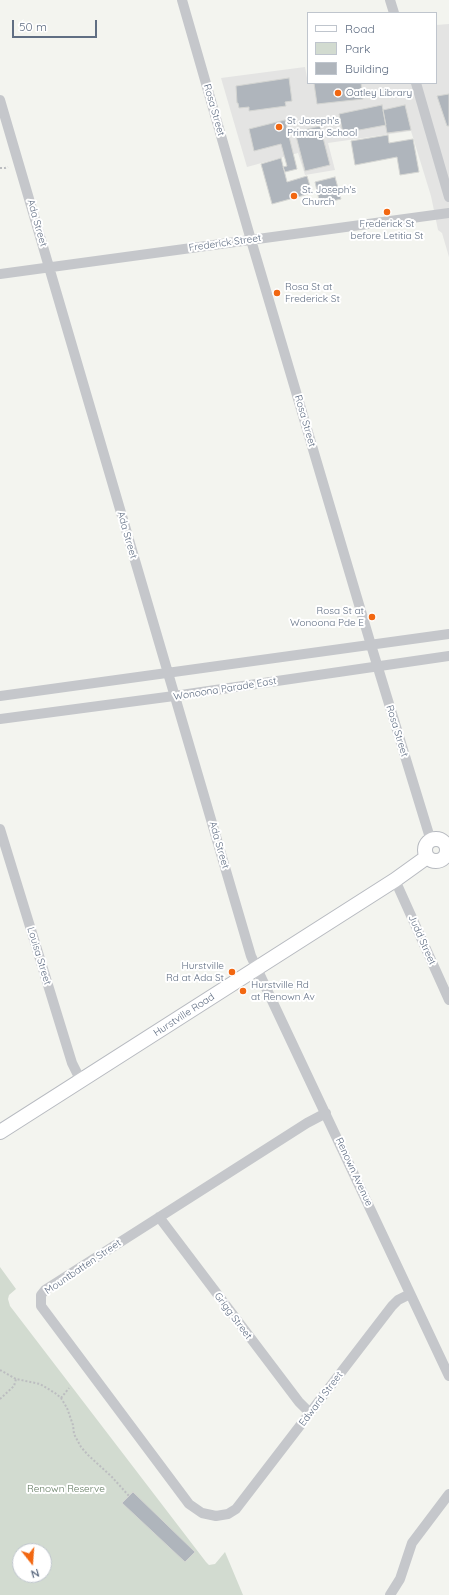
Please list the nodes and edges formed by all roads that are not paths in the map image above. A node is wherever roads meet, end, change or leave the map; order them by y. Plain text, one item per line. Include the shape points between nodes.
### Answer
1 (182, 0) edge
2 (390, 0) edge
3 (394, 12) edge
4 (416, 84) edge
5 (0, 100) edge
6 (449, 197) edge
7 (449, 213) edge
8 (251, 240) junction
9 (49, 267) junction
10 (0, 274) edge
11 (449, 634) edge
12 (371, 645) junction
13 (449, 656) edge
14 (378, 665) junction
15 (167, 673) junction
16 (0, 696) edge
17 (174, 696) junction
18 (0, 719) edge
19 (0, 829) edge
20 (431, 841) junction
21 (448, 844) edge
22 (427, 857) junction
23 (395, 880) junction
24 (258, 968) junction
25 (449, 1000) edge
26 (81, 1081) junction
27 (326, 1113) junction
28 (0, 1132) edge
29 (159, 1217) junction
30 (410, 1294) junction
31 (449, 1376) edge
32 (310, 1413) junction
33 (449, 1494) edge
34 (236, 1509) joint
35 (390, 1595) edge

1 - 8 street, Rosa Street
2 - 3 street
4 - 6 street
5 - 9 street, Ada Street
7 - 8 street, Frederick Street
8 - 9 street, Frederick Street
8 - 12 street, Rosa Street
9 - 10 street, Frederick Street
9 - 15 street, Ada Street
11 - 12 street
12 - 14 street, Rosa Street
12 - 15 street
13 - 14 street, Wonoona Parade East
14 - 17 street, Wonoona Parade East
14 - 20 street, Rosa Street
15 - 16 street
15 - 17 street, Ada Street
17 - 18 street, Wonoona Parade East
17 - 24 street, Ada Street via 251,956
19 - 26 street, Louisa Street via 72,1063
20 - 21 main road via 438,839
20 - 22 main road via 425,850
21 - 22 main road via 448,852 441,861 433,861
22 - 23 main road, Hurstville Road
23 - 24 main road, Hurstville Road
23 - 25 street, Judd Street
24 - 26 main road, Hurstville Road
24 - 27 street, Renown Avenue
26 - 28 main road, Hurstville Road
27 - 29 street, Mountbatten Street via 307,1122
27 - 30 street, Renown Avenue
29 - 32 street, Grigg Street via 299,1402
29 - 34 street, Mountbatten Street via 45,1290 41,1295 41,1306 191,1506 212,1516 228,1514
30 - 31 street, Renown Avenue
30 - 32 street, Edward Street via 392,1306
32 - 34 street, Edward Street
33 - 35 street via 412,1543 400,1579

